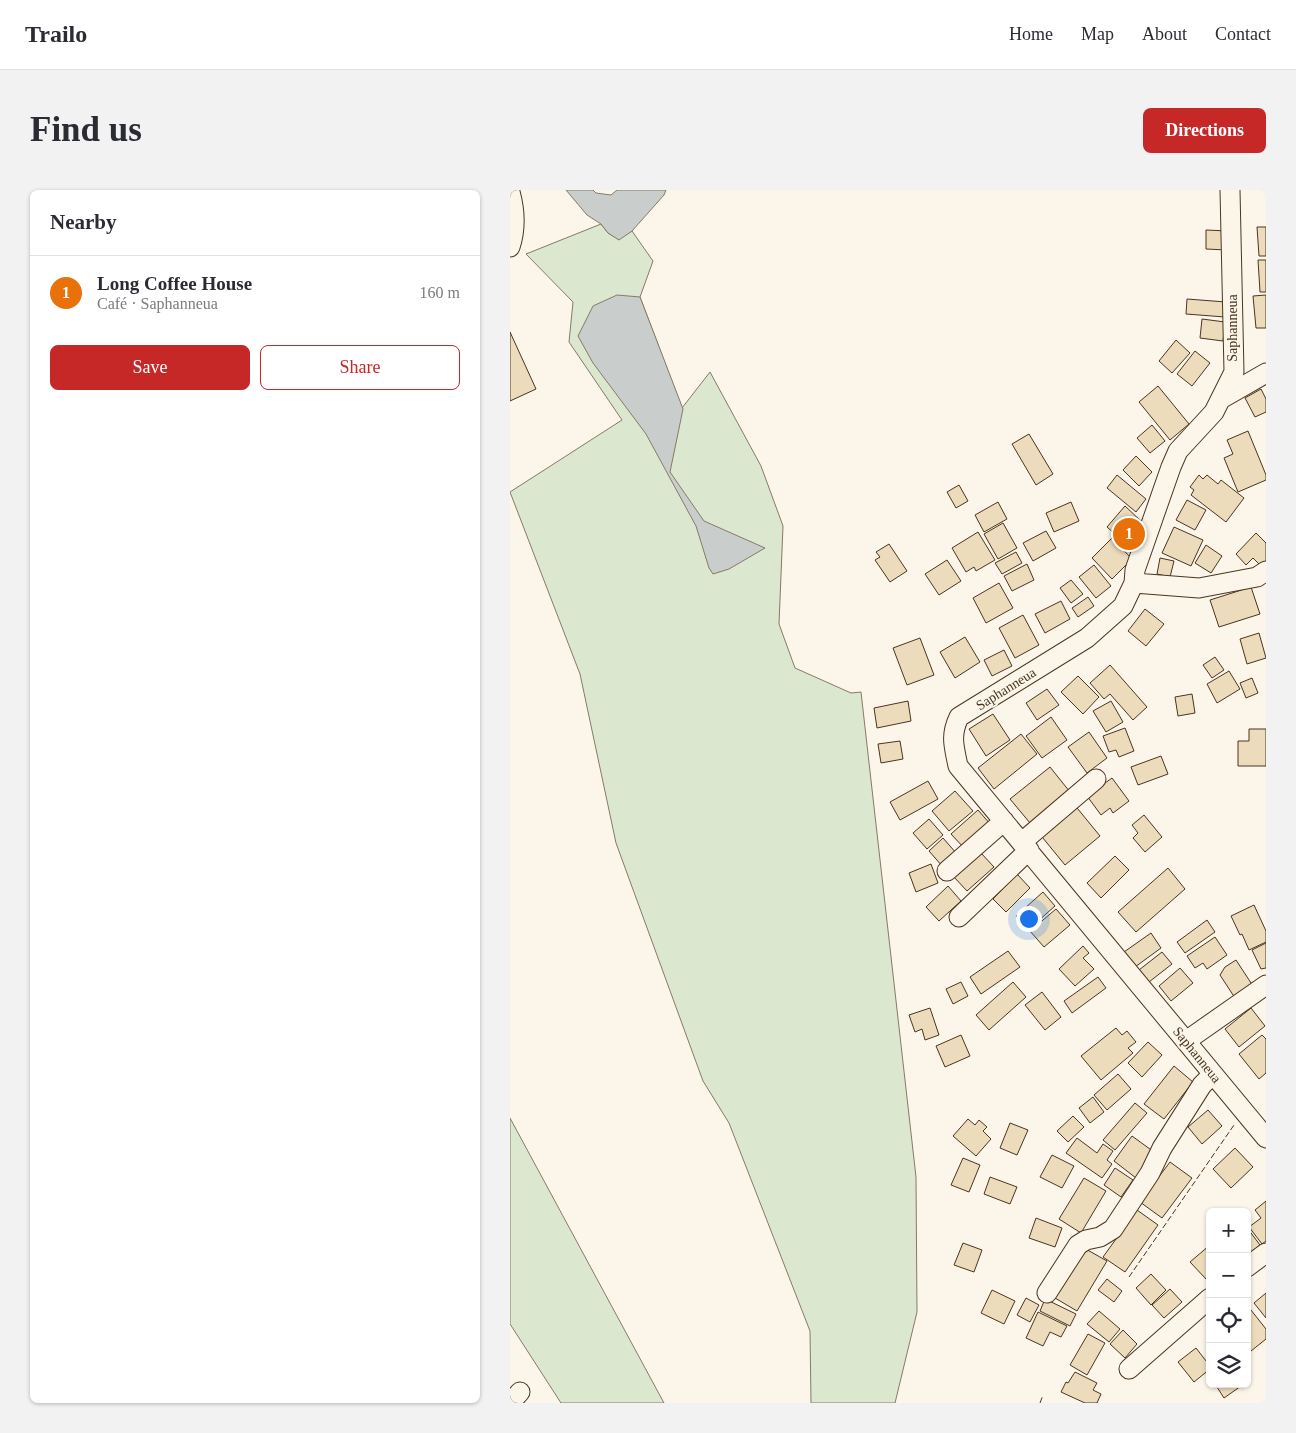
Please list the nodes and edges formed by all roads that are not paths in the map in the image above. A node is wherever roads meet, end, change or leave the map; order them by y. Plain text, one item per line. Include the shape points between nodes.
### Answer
1 (1230, 190) edge
2 (510, 192) edge
3 (510, 247) edge
4 (1266, 373) edge
5 (1221, 398) junction
6 (1266, 571) edge
7 (1134, 583) junction
8 (1096, 779) dead end
9 (1004, 821) junction
10 (1025, 846) junction
11 (947, 871) dead end
12 (959, 917) dead end
13 (1266, 985) edge
14 (1186, 1041) junction
15 (1213, 1074) junction
16 (1266, 1138) edge
17 (1266, 1253) edge
18 (1251, 1265) edge
19 (1047, 1293) dead end
20 (1206, 1302) edge
21 (1129, 1369) dead end

1 - 5 street, Saphanneua via 1234,372
2 - 3 street via 514,205
4 - 5 street
5 - 7 street, Saphanneua via 1214,412 1178,451 1135,570
6 - 7 street via 1257,577 1199,588
7 - 9 street, Saphanneua via 1124,606 1088,638 960,717 953,729 958,766
8 - 10 street
9 - 10 street, Saphanneua
9 - 11 street
10 - 12 street
10 - 14 street, Saphanneua
13 - 14 street
14 - 15 street, Saphanneua
15 - 16 street, Saphanneua
15 - 19 street via 1202,1085 1113,1229 1078,1245
17 - 18 street
20 - 21 street

